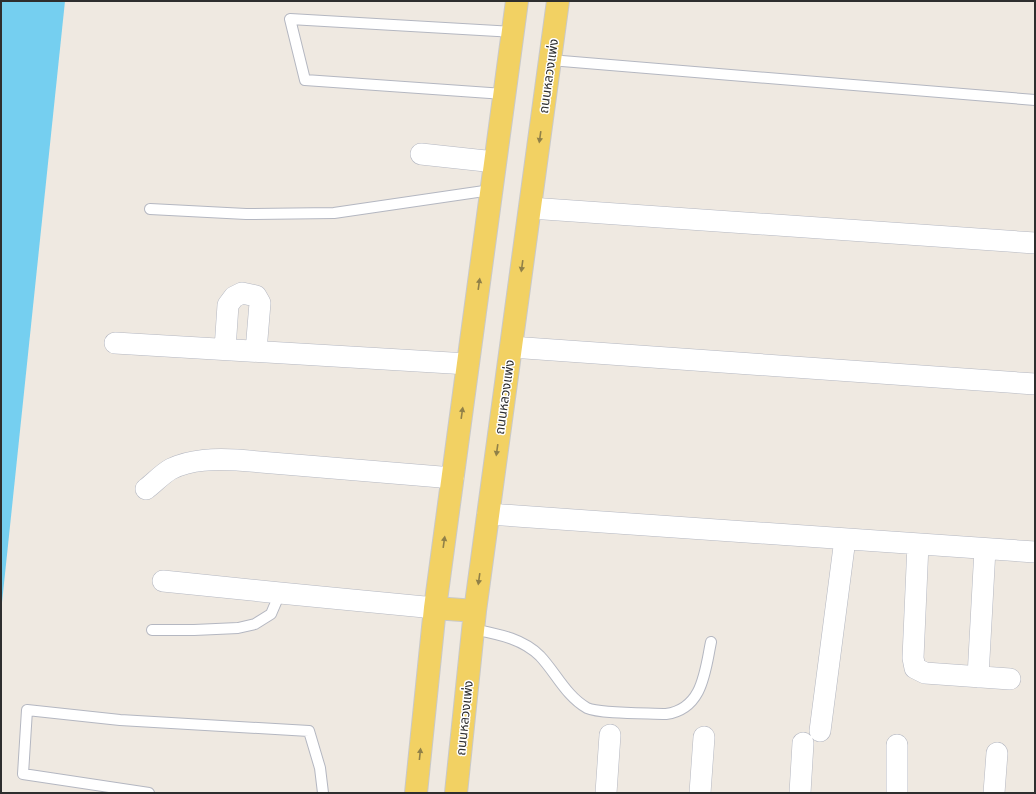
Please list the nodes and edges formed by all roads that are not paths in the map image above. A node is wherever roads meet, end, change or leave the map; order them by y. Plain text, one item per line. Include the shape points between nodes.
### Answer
1 (517, 1) edge
2 (558, 1) edge
3 (513, 32) junction
4 (550, 60) junction
5 (504, 94) junction
6 (1035, 100) edge
7 (421, 154) dead end
8 (495, 162) junction
9 (491, 190) junction
10 (530, 208) junction
11 (150, 209) dead end
12 (1035, 243) edge
13 (115, 343) dead end
14 (511, 347) junction
15 (225, 349) junction
16 (256, 351) junction
17 (468, 364) junction
18 (1035, 384) edge
19 (453, 478) junction
20 (146, 489) dead end
21 (488, 514) junction
22 (845, 538) junction
23 (918, 544) junction
24 (986, 549) junction
25 (1035, 552) edge
26 (163, 581) dead end
27 (280, 593) junction
28 (435, 608) junction
29 (474, 620) junction
30 (152, 630) dead end
31 (711, 642) dead end
32 (978, 677) junction
33 (1010, 679) dead end
34 (820, 731) dead end
35 (610, 734) dead end
36 (704, 737) dead end
37 (803, 743) dead end
38 (898, 745) dead end
39 (997, 753) dead end
40 (149, 793) edge
41 (323, 793) edge
42 (416, 793) edge
43 (456, 793) edge
44 (606, 793) edge
45 (700, 793) edge
46 (800, 793) edge
47 (897, 793) edge
48 (994, 793) edge

1 - 3 main road
2 - 4 main road, ถนนหลวงแพ่ง
3 - 5 main road
3 - 5 lane via 290,19 306,80
4 - 6 lane
4 -> 10 main road, ถนนหลวงแพ่ง
5 - 8 main road
7 - 8 street
8 - 9 main road
9 - 11 lane via 334,213 246,214
17 -> 9 main road
10 - 12 street
10 -> 14 main road, ถนนหลวงแพ่ง
13 - 15 street
14 - 18 street
14 -> 21 main road, ถนนหลวงแพ่ง
15 - 16 street
15 - 16 street via 228,305 234,297 242,293 256,296 260,303
16 - 17 street
19 -> 17 main road
19 - 20 street via 211,459 191,462 171,470
28 -> 19 main road
21 - 22 street
21 -> 29 main road, ถนนหลวงแพ่ง
22 - 23 street
22 - 34 street
23 - 24 street
23 - 32 street via 913,658 915,668 925,674
24 - 25 street
24 - 32 street
26 - 27 street
27 - 28 street
27 - 30 lane via 271,614 255,624 230,628
28 - 29 main road
42 -> 28 main road
29 - 31 lane via 520,642 539,656 575,700 589,708 602,711 666,714 686,708 703,683
29 - 43 main road, ถนนหลวงแพ่ง
32 - 33 street
35 - 44 street
36 - 45 street
37 - 46 street
38 - 47 street
39 - 48 street
40 - 41 lane via 23,774 28,710 120,720 309,731 320,768

